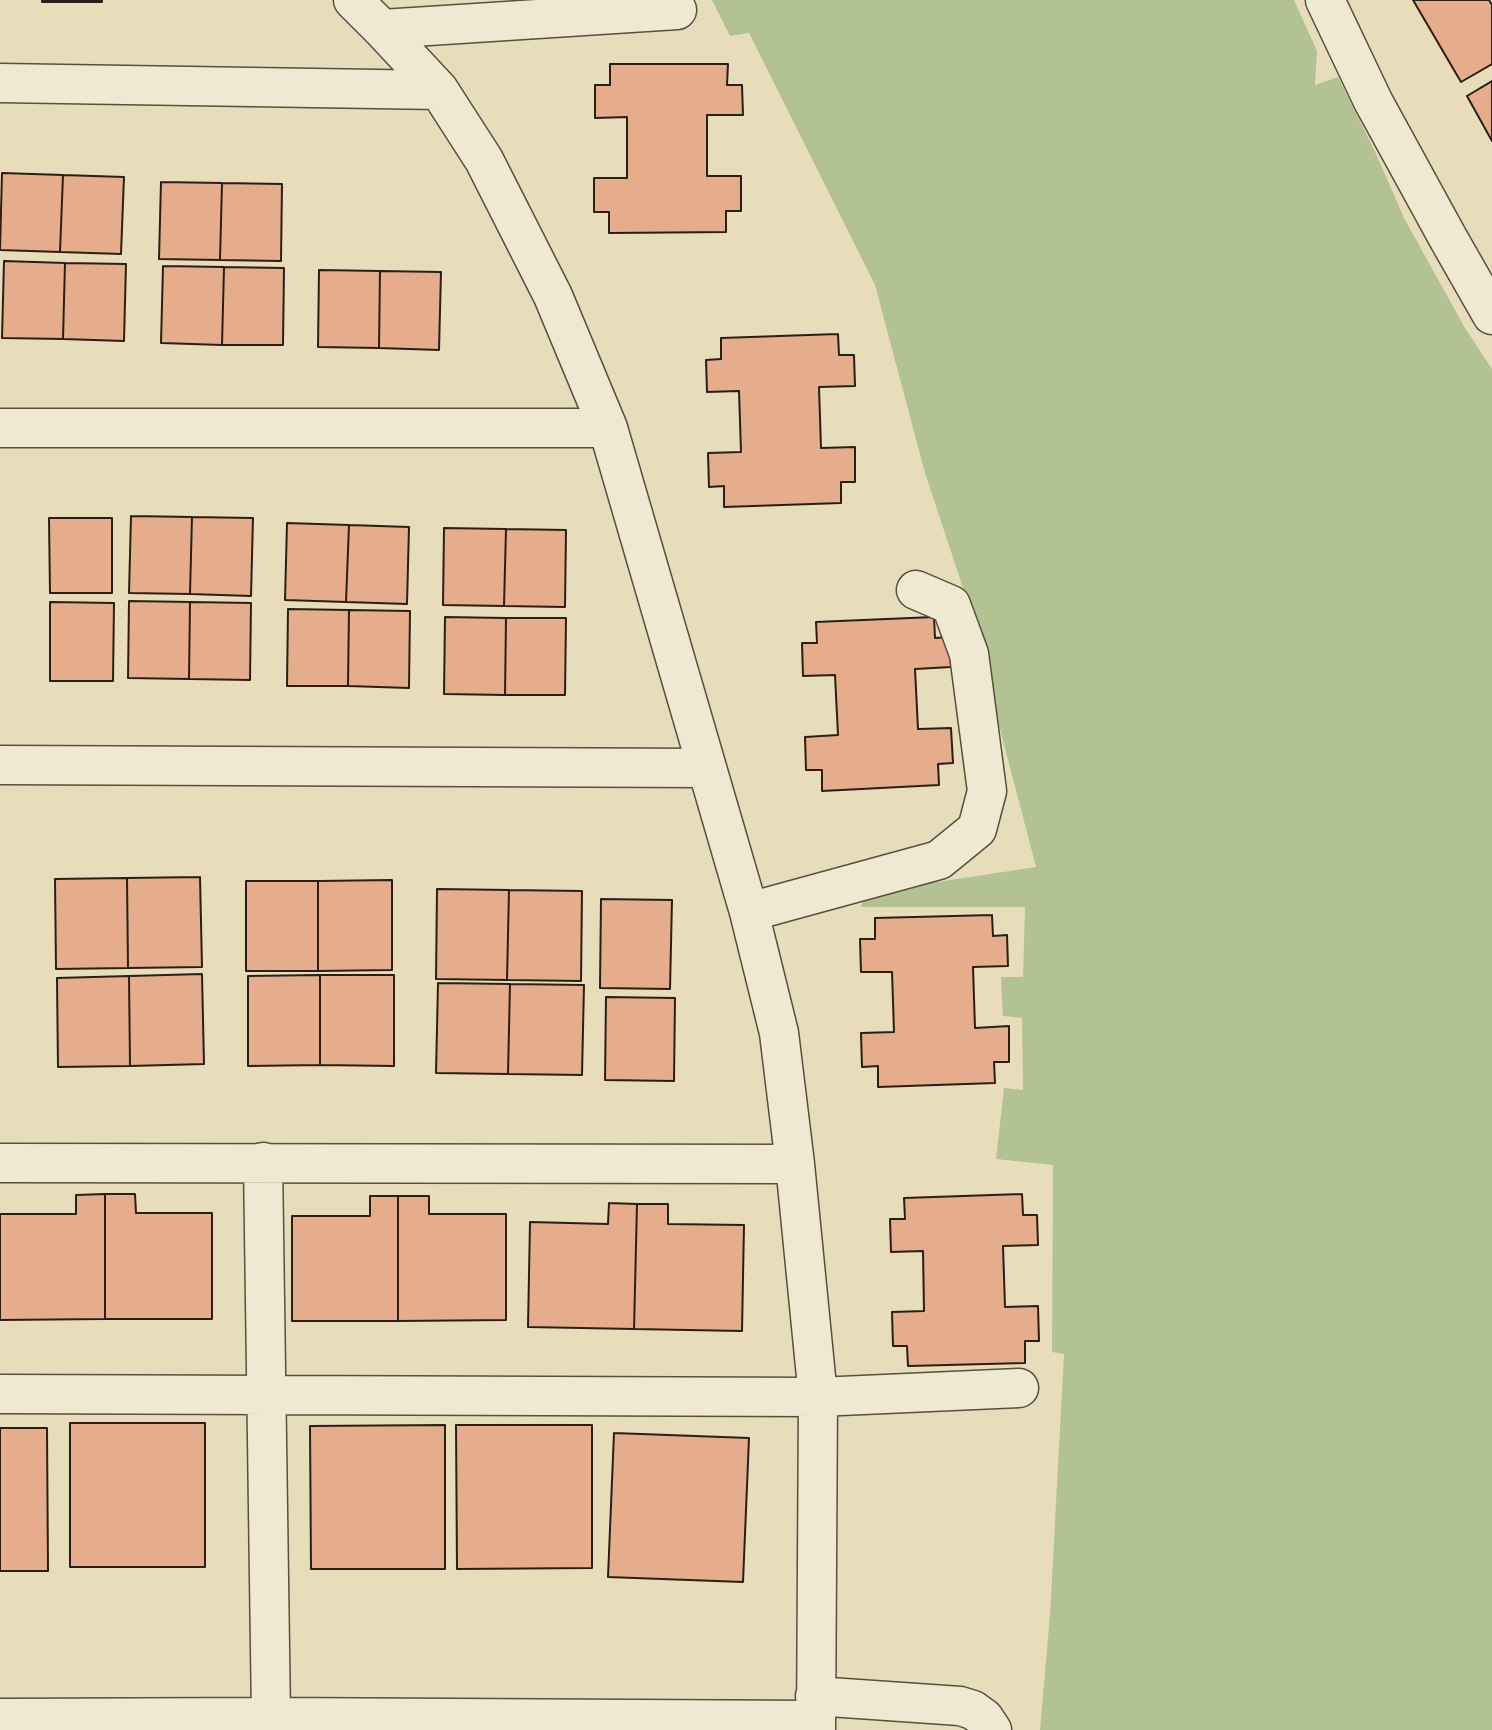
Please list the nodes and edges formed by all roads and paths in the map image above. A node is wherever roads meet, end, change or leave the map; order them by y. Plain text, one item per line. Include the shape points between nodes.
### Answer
1 (353, 0) edge
2 (1325, 0) edge
3 (677, 10) dead end
4 (382, 29) junction
5 (0, 83) edge
6 (439, 90) junction
7 (1492, 314) edge
8 (0, 428) edge
9 (608, 428) junction
10 (916, 590) dead end
11 (0, 765) edge
12 (706, 768) junction
13 (749, 912) junction
14 (263, 1162) junction
15 (0, 1163) edge
16 (795, 1164) junction
17 (1019, 1388) dead end
18 (0, 1394) edge
19 (266, 1394) junction
20 (818, 1397) junction
21 (816, 1715) edge
22 (271, 1717) junction
23 (0, 1718) edge
24 (992, 1730) edge

1 - 4 street
2 - 7 street via 1386,124
3 - 4 street
4 - 6 street
5 - 6 street
6 - 9 street via 484,160 553,296
8 - 9 street
9 - 12 street
10 - 13 street via 951,606 969,654 987,791 977,829 939,860
11 - 12 street
12 - 13 street
13 - 16 street via 779,1033
14 - 15 street
14 - 16 street
14 - 19 street
16 - 20 street
17 - 20 street
18 - 19 street
19 - 20 street
19 - 22 street
20 - 21 street
21 - 22 street
21 - 24 street via 960,1706 984,1718
22 - 23 street

